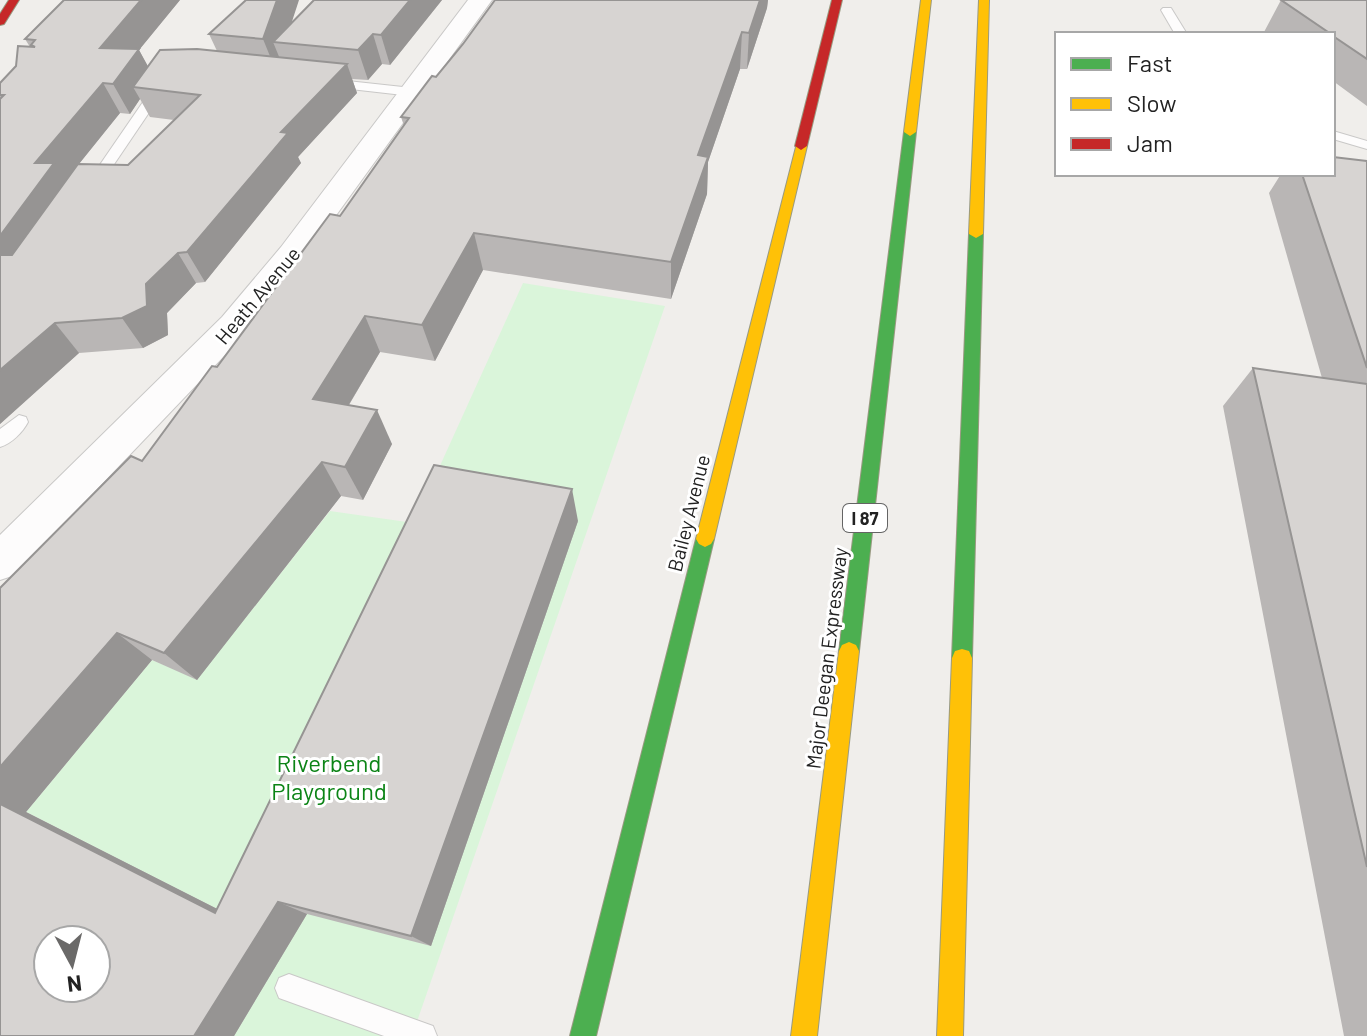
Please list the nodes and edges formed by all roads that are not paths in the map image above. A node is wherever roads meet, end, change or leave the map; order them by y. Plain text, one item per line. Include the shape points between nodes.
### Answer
1 (14, 0) edge
2 (480, 0) edge
3 (829, 0) edge
4 (837, 0) edge
5 (926, 0) edge
6 (984, 0) edge
7 (1167, 10) dead end
8 (0, 22) edge
9 (1180, 32) edge
10 (170, 72) edge
11 (306, 81) edge
12 (412, 92) junction
13 (1335, 136) edge
14 (1367, 145) edge
15 (81, 202) edge
16 (19, 422) dead end
17 (0, 440) edge
18 (0, 562) edge
19 (289, 988) dead end
20 (423, 1036) edge
21 (583, 1036) edge
22 (804, 1036) edge
23 (950, 1036) edge

1 - 8 main road
2 - 12 street, Heath Avenue
3 - 4 street
4 - 21 main road, Bailey Avenue
5 - 22 main road, Major Deegan Expressway / I 87
6 - 23 main road
7 - 9 lane
10 - 15 lane
11 - 12 lane
12 - 18 street, Heath Avenue via 234,325
13 - 14 lane
16 - 17 lane
19 - 20 lane

